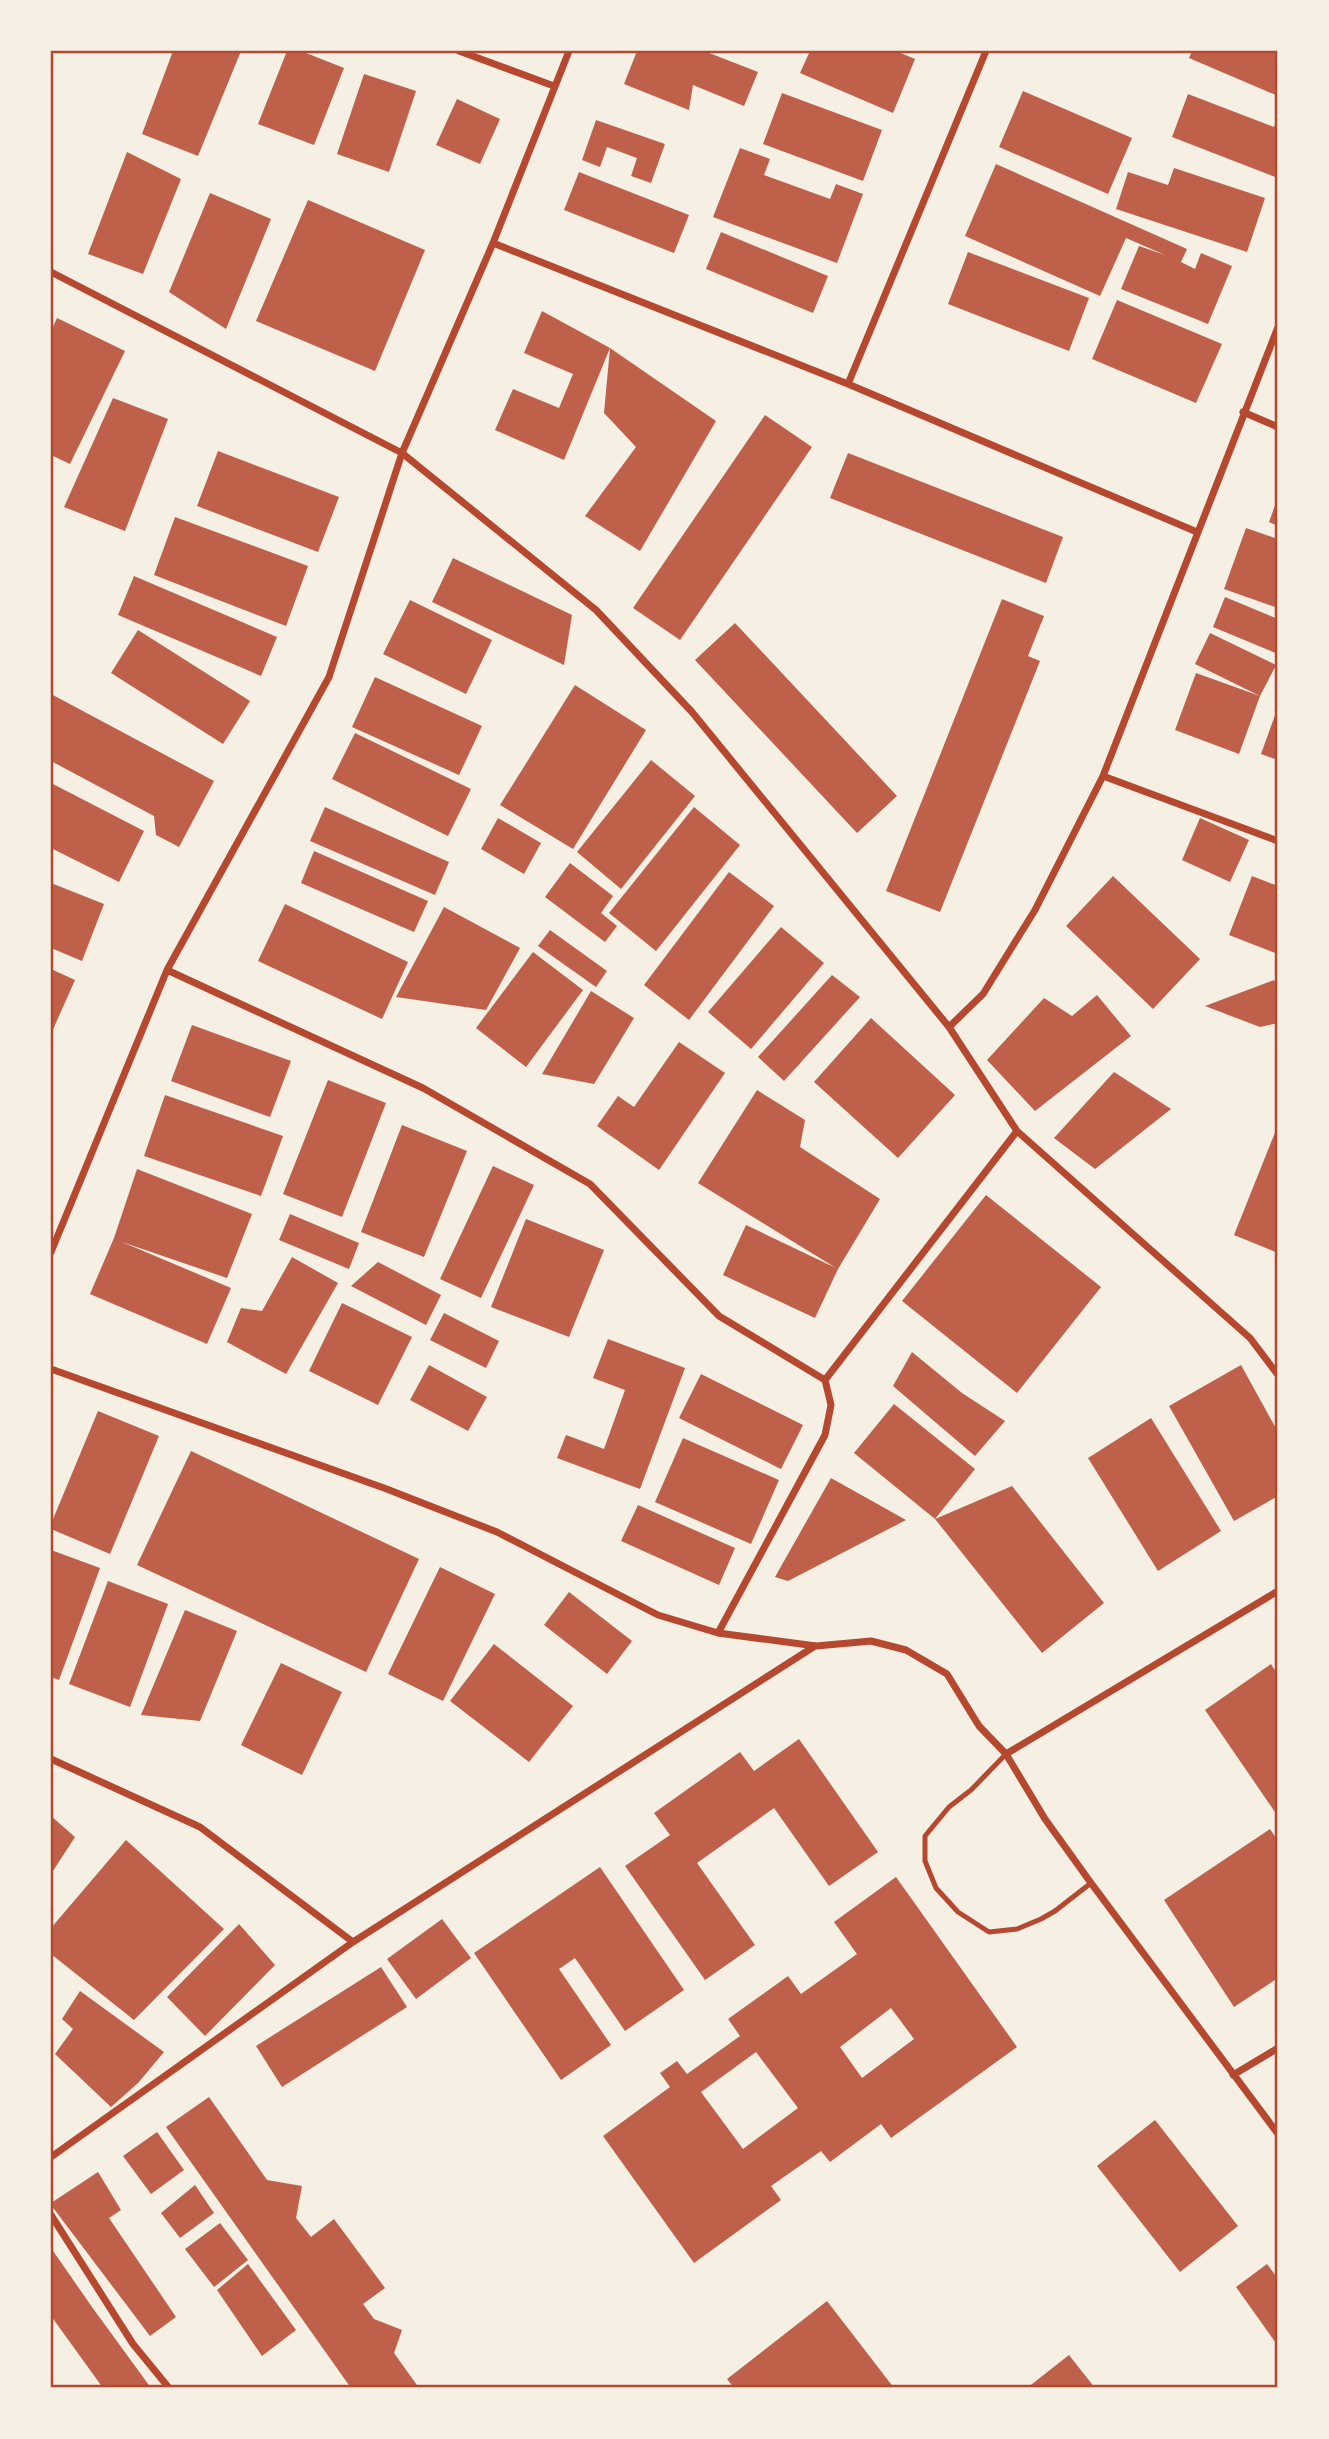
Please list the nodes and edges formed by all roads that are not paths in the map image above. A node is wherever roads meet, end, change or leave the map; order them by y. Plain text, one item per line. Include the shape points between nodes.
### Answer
1 (459, 51) edge
2 (569, 51) edge
3 (986, 51) edge
4 (554, 86) junction
5 (493, 243) junction
6 (51, 272) edge
7 (1278, 327) edge
8 (848, 384) junction
9 (1243, 412) junction
10 (1278, 427) edge
11 (402, 453) junction
12 (1197, 532) junction
13 (1103, 776) junction
14 (1278, 841) edge
15 (167, 970) junction
16 (949, 1027) junction
17 (1017, 1131) junction
18 (51, 1252) edge
19 (51, 1369) edge
20 (1278, 1375) edge
21 (825, 1380) junction
22 (1278, 1591) edge
23 (718, 1633) junction
24 (816, 1646) junction
25 (1006, 1754) junction
26 (51, 1759) edge
27 (1091, 1884) junction
28 (353, 1942) junction
29 (1278, 2048) edge
30 (1233, 2075) junction
31 (1278, 2134) edge
32 (51, 2157) edge
33 (51, 2215) edge
34 (169, 2388) edge

1 - 4 street
2 - 4 street
3 - 8 street
4 - 5 street
5 - 8 street
5 - 11 street
6 - 11 street
7 - 9 street
8 - 12 street
9 - 10 street
9 - 12 street
11 - 15 street via 329,677
11 - 16 street via 596,610 692,712
12 - 13 street
13 - 14 street
13 - 16 street via 1035,911 983,994
15 - 18 street
15 - 21 street via 423,1088 590,1184 719,1316
16 - 17 street
17 - 20 street via 1250,1338
17 - 21 street
19 - 23 street via 485,1527 658,1615
21 - 23 street via 831,1405 825,1435
22 - 25 street
23 - 24 street
24 - 25 street via 871,1641 906,1650 947,1674 979,1726
24 - 28 street
25 - 27 street
25 - 27 lane via 925,1836 925,1861 936,1888 958,1912 989,1932 1017,1929 1041,1919
26 - 28 street via 200,1827
27 - 30 street
28 - 32 street
29 - 30 street
30 - 31 street
33 - 34 street via 133,2344

